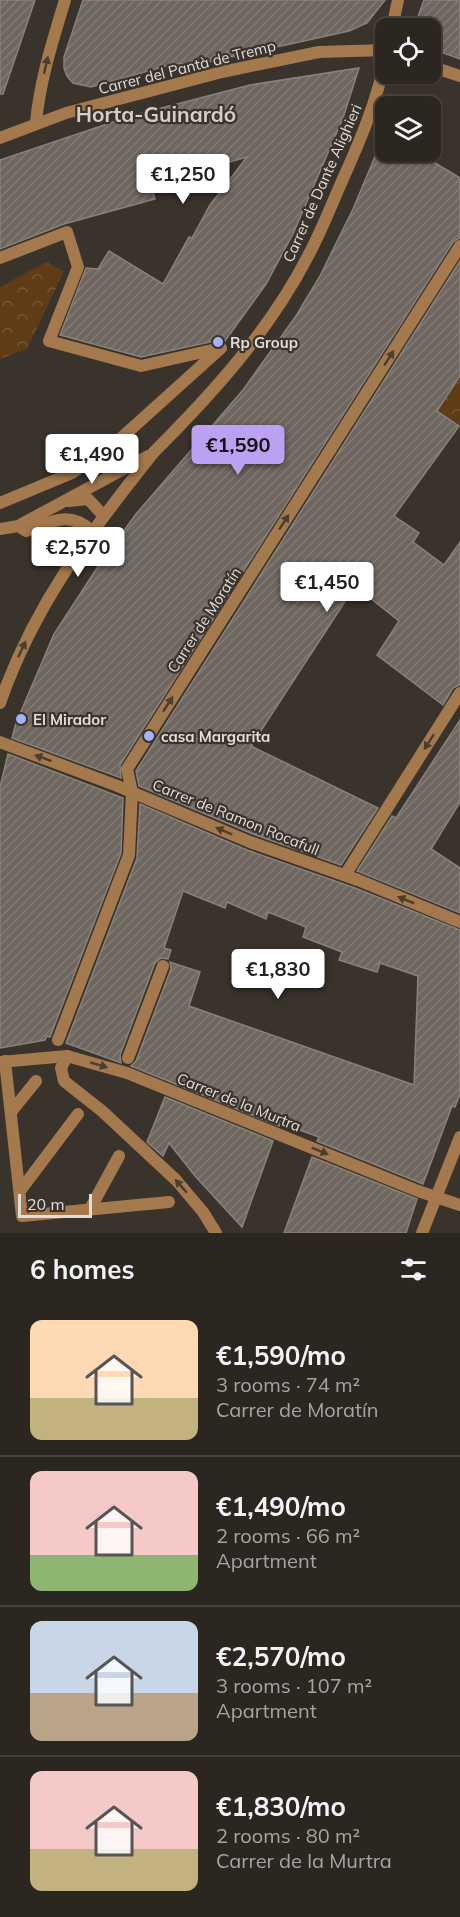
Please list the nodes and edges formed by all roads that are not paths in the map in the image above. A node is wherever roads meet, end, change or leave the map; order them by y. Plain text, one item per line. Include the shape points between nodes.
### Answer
1 (65, 0) edge
2 (398, 0) edge
3 (394, 18) edge
4 (375, 50) edge
5 (441, 70) edge
6 (460, 76) edge
7 (379, 84) edge
8 (36, 122) junction
9 (0, 138) edge
10 (460, 246) edge
11 (0, 258) edge
12 (154, 452) junction
13 (63, 502) junction
14 (0, 503) edge
15 (103, 515) junction
16 (18, 526) junction
17 (0, 529) edge
18 (92, 531) junction
19 (460, 693) edge
20 (0, 703) edge
21 (0, 742) edge
22 (132, 792) junction
23 (345, 875) junction
24 (460, 922) edge
25 (163, 966) dead end
26 (58, 1040) dead end
27 (67, 1056) junction
28 (128, 1058) dead end
29 (3, 1061) edge
30 (36, 1081) dead end
31 (11, 1112) junction
32 (78, 1114) dead end
33 (460, 1137) edge
34 (119, 1156) dead end
35 (20, 1191) junction
36 (436, 1196) junction
37 (170, 1202) dead end
38 (460, 1205) edge
39 (90, 1209) junction
40 (216, 1233) edge
41 (422, 1233) edge

8 -> 1 street via 46,62
2 - 3 street
4 - 8 street, Carrer del Pantà de Tremp via 303,54
5 - 6 street
7 - 12 street, Carrer de Dante Alighieri via 362,135 308,256 254,341
8 - 9 street, Carrer del Pantà de Tremp
22 -> 10 street, Carrer de Moratín via 127,769
11 - 14 street via 68,232 78,267 49,340 141,366 221,348 119,440 72,473
12 - 13 street
12 - 15 street
13 - 15 street via 88,500
13 - 16 street
15 - 18 street
16 - 17 street
16 - 18 street via 26,531 65,518 79,520
20 -> 18 street via 44,603
19 -> 23 street
22 -> 21 street, Carrer de Ramon Rocafull
23 -> 22 street, Carrer de Ramon Rocafull via 250,842
22 - 26 street, Carrer de Moratín via 129,855
24 -> 23 street, Carrer de Ramon Rocafull
25 - 28 street
27 - 29 street, Carrer de la Murtra
27 -> 36 street, Carrer de la Murtra via 128,1073
40 -> 27 street via 176,1180 64,1081 61,1068
29 - 31 street
30 - 31 street
31 - 35 street
32 - 35 street
33 - 36 street
34 - 39 street
35 - 39 street via 22,1216
36 - 38 street, Carrer de la Murtra
36 - 41 street
37 - 39 street

